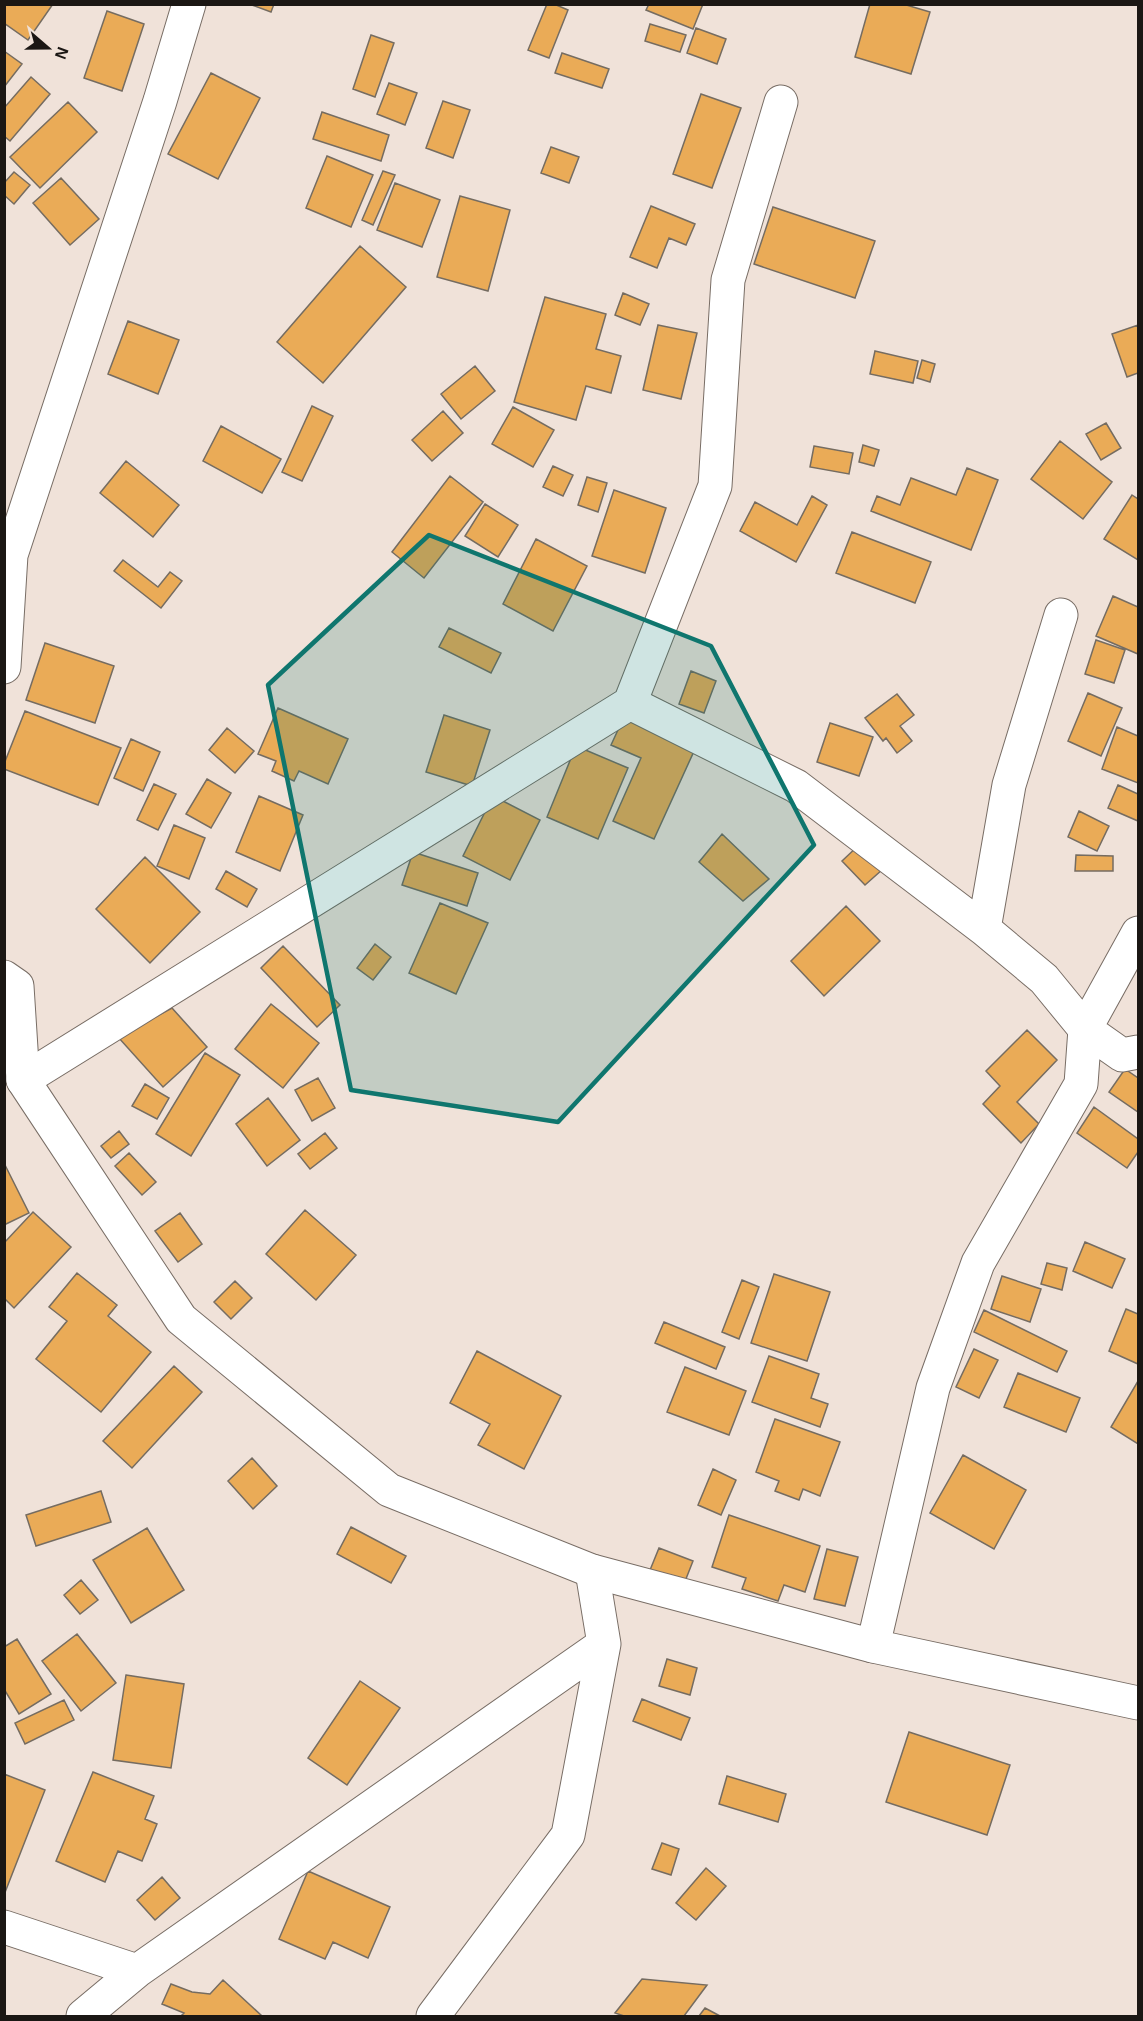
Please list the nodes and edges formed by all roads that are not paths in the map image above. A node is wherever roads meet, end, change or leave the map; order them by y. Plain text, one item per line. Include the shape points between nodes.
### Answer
1 (189, 4) edge
2 (781, 102) dead end
3 (1061, 615) dead end
4 (4, 667) edge
5 (630, 703) junction
6 (984, 929) junction
7 (1138, 933) edge
8 (9, 983) edge
9 (1085, 1029) junction
10 (1138, 1052) edge
11 (23, 1080) junction
12 (592, 1570) junction
13 (604, 1644) junction
14 (873, 1646) junction
15 (1138, 1703) edge
16 (4, 1927) edge
17 (137, 1971) junction
18 (83, 2016) edge
19 (433, 2016) edge

1 - 4 street via 11,555
2 - 5 street via 728,280 715,486
3 - 6 street via 1009,784
5 - 6 street via 796,786
5 - 11 street
6 - 9 street via 1044,979
7 - 9 street
8 - 11 street
9 - 10 street via 1122,1055
9 - 14 street via 1081,1084 978,1263 933,1388
11 - 12 street via 181,1319 389,1490
12 - 13 street
12 - 14 street
13 - 17 street
13 - 19 street via 568,1835
14 - 15 street
16 - 17 street
17 - 18 street

